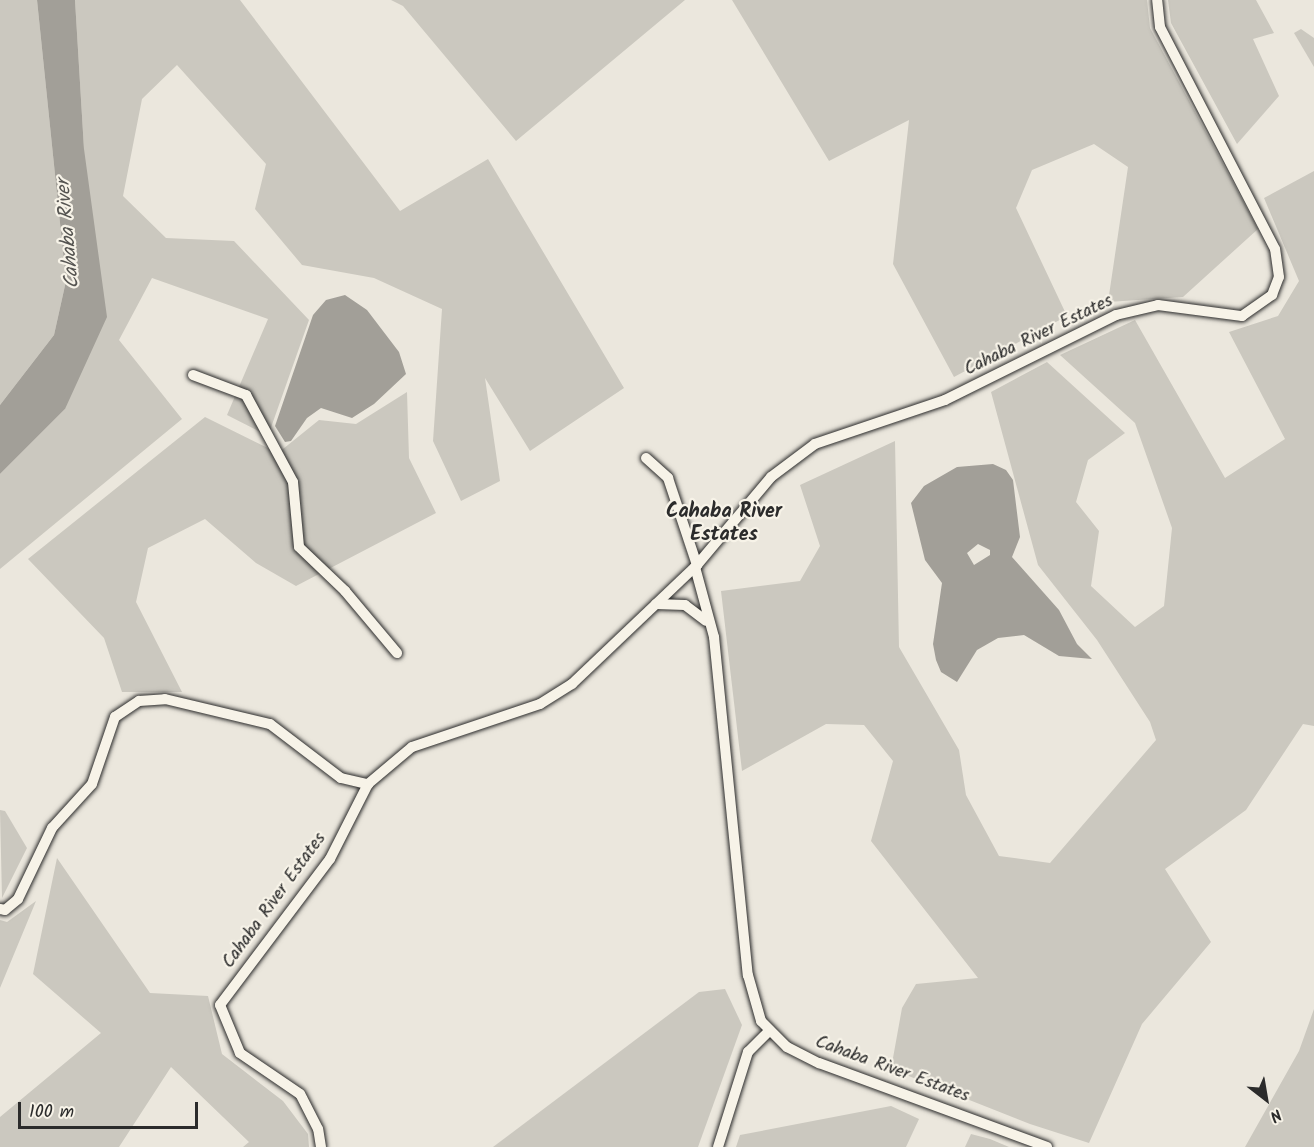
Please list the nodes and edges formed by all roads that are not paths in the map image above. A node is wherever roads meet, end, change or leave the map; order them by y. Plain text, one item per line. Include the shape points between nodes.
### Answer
1 (1157, 0) edge
2 (193, 375) dead end
3 (646, 458) dead end
4 (696, 566) junction
5 (655, 604) junction
6 (708, 623) junction
7 (398, 652) dead end
8 (368, 784) junction
9 (0, 909) edge
10 (768, 1032) junction
11 (321, 1147) edge
12 (718, 1147) edge
13 (1047, 1147) edge

1 - 4 street, Cahaba River Estates via 1160,27 1275,249 1279,277 1272,295 1242,316 1158,305 1116,315 945,400 815,444 771,477
2 - 7 street via 246,395 293,482 299,547 345,591
3 - 4 street via 668,478
4 - 5 street, Cahaba River Estates
4 - 6 street
5 - 6 street via 685,605
5 - 8 street, Cahaba River Estates via 579,678 540,704 411,747
6 - 10 street via 714,637 748,975
8 - 9 street via 341,778 270,724 165,699 139,701 115,717 92,784 52,828 18,899 5,910
8 - 11 street, Cahaba River Estates via 330,859 220,1005 240,1053 300,1094 318,1129
10 - 12 street via 748,1052
10 - 13 street, Cahaba River Estates via 819,1063

